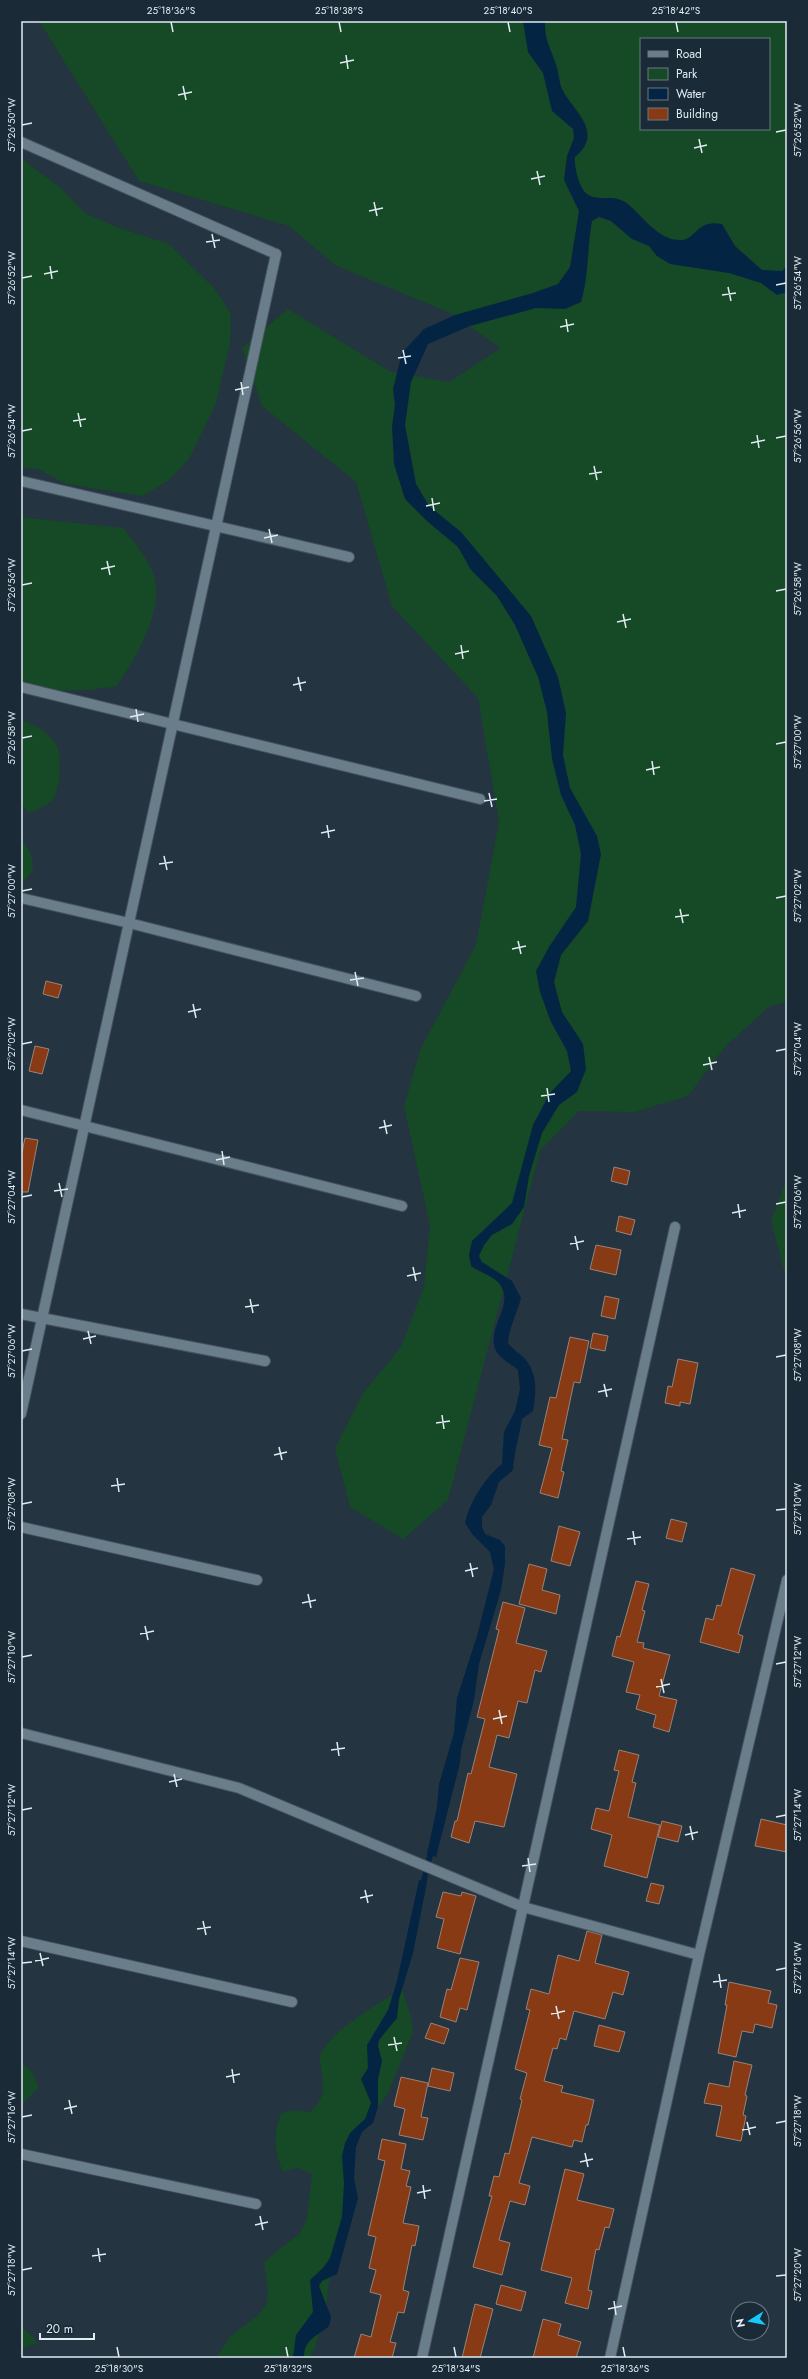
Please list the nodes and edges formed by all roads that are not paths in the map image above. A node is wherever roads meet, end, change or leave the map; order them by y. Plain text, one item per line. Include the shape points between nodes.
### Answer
1 (21, 142) edge
2 (21, 481) edge
3 (216, 526) junction
4 (349, 557) dead end
5 (21, 687) edge
6 (173, 724) junction
7 (480, 799) dead end
8 (21, 898) edge
9 (129, 923) junction
10 (416, 996) dead end
11 (21, 1110) edge
12 (84, 1125) junction
13 (402, 1206) dead end
14 (675, 1227) dead end
15 (21, 1314) edge
16 (42, 1318) junction
17 (265, 1361) dead end
18 (21, 1414) edge
19 (21, 1527) edge
20 (257, 1580) dead end
21 (787, 1580) edge
22 (21, 1733) edge
23 (523, 1907) junction
24 (21, 1941) edge
25 (699, 1955) junction
26 (292, 2002) dead end
27 (21, 2154) edge
28 (256, 2204) dead end
29 (422, 2358) edge
30 (610, 2358) edge

1 - 3 street via 276,254
2 - 3 street
3 - 4 street
3 - 6 street
5 - 6 street
6 - 7 street
6 - 9 street
8 - 9 street
9 - 10 street
9 - 12 street
11 - 12 street
12 - 13 street
12 - 16 street
14 - 23 street
15 - 16 street
16 - 17 street
16 - 18 street
19 - 20 street
21 - 25 street
22 - 23 street via 240,1788
23 - 25 street
23 - 29 street
24 - 26 street
25 - 30 street
27 - 28 street

